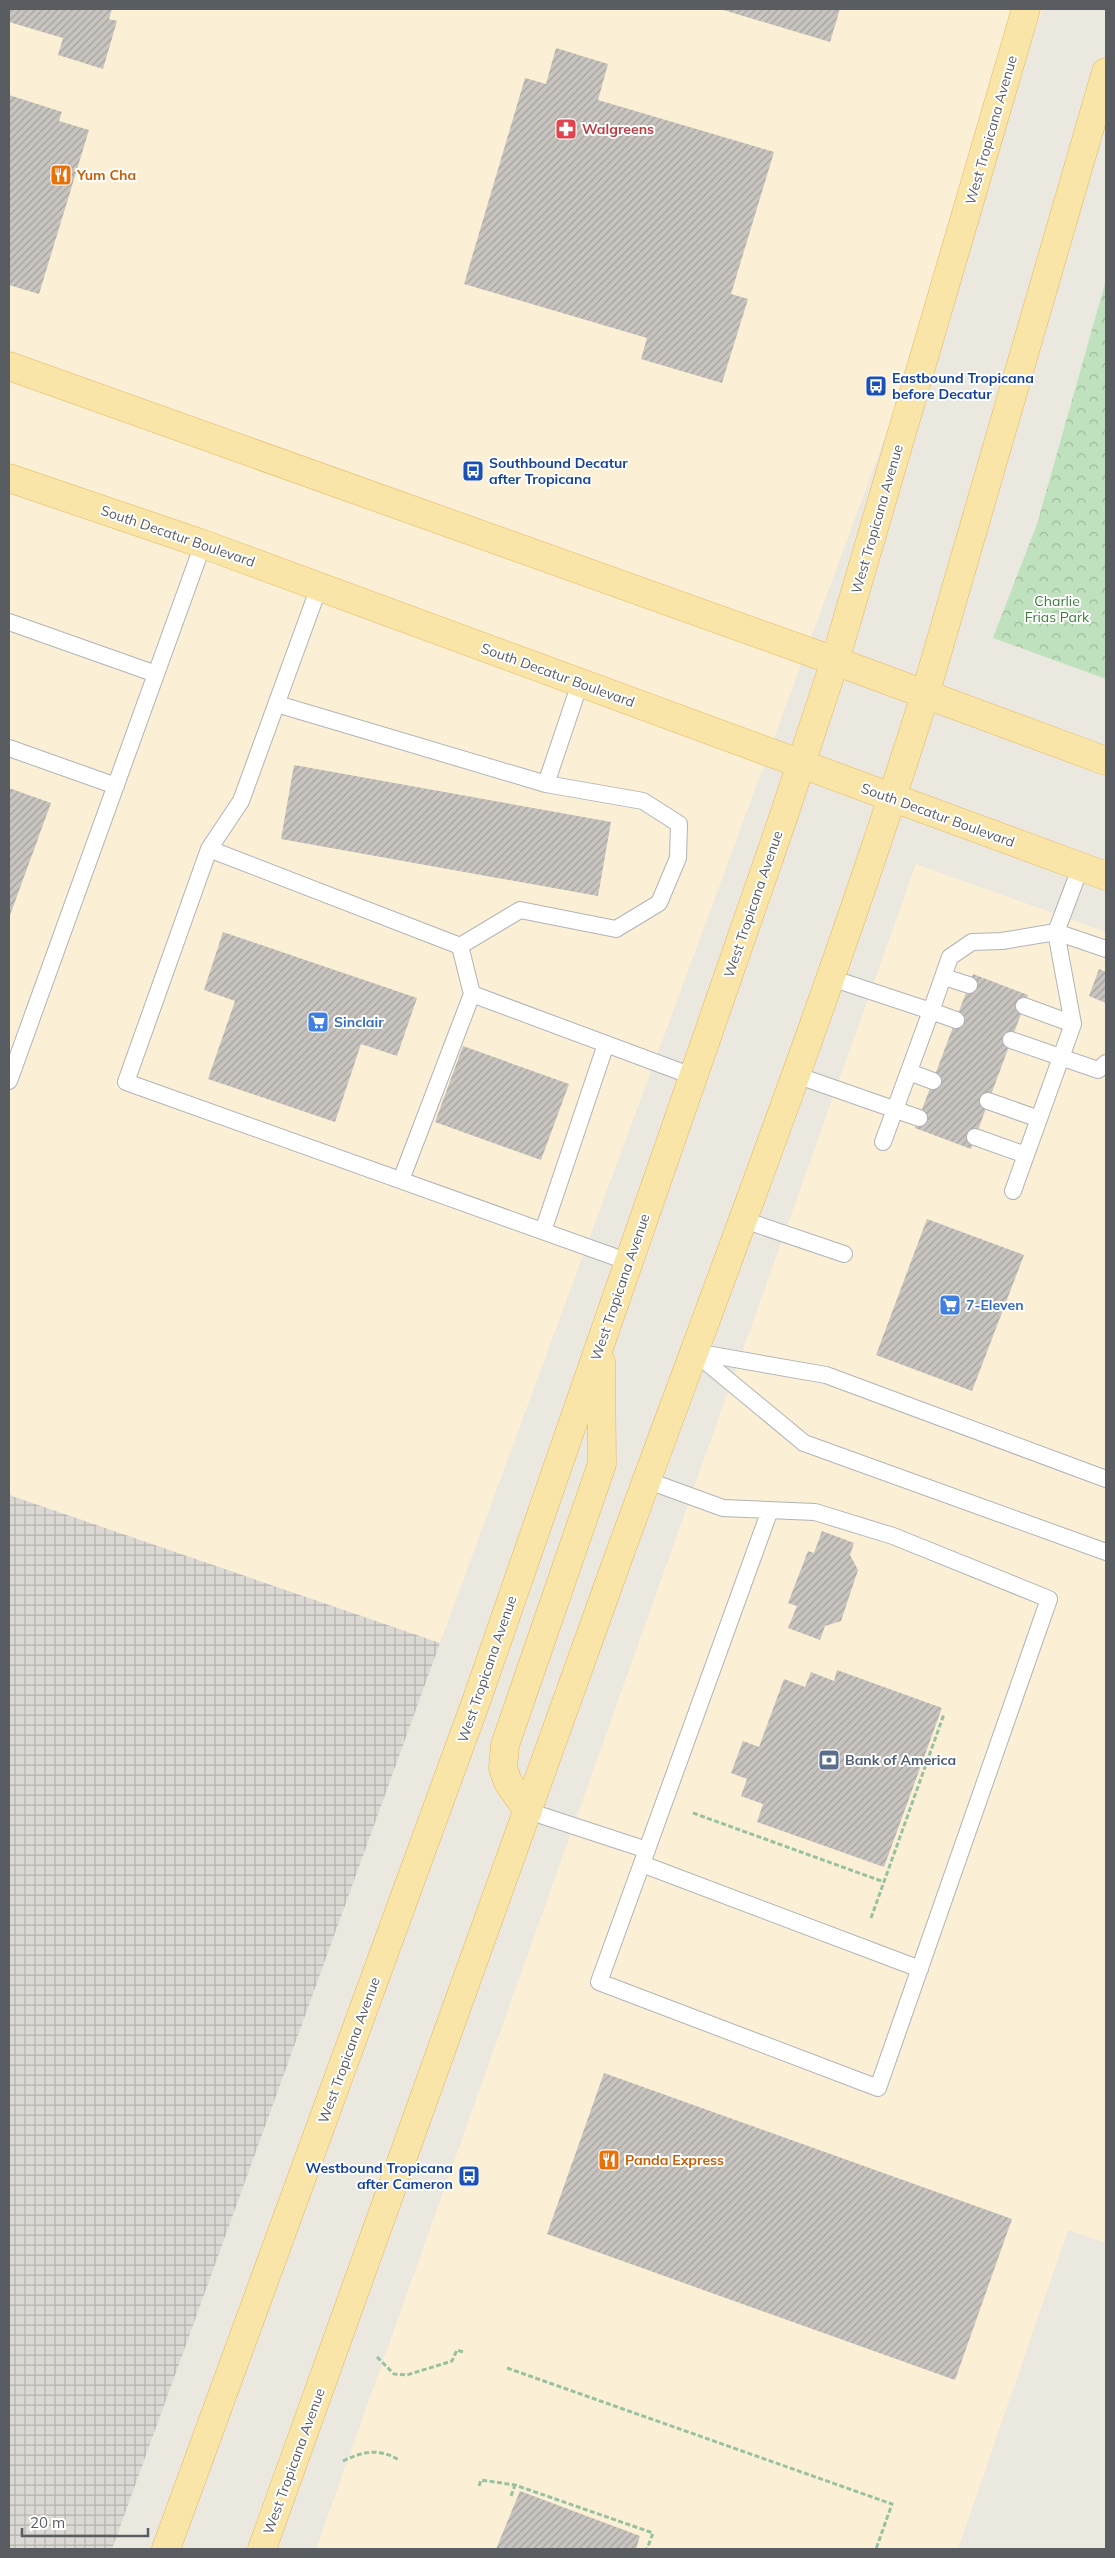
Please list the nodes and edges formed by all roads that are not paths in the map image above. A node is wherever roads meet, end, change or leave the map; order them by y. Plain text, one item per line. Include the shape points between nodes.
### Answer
1 (1026, 9) edge
2 (1106, 72) edge
3 (9, 366) edge
4 (48, 380) junction
5 (9, 383) edge
6 (9, 478) edge
7 (203, 544) junction
8 (319, 587) junction
9 (9, 622) edge
10 (835, 661) junction
11 (156, 674) junction
12 (580, 683) junction
13 (925, 695) junction
14 (277, 704) junction
15 (9, 748) edge
16 (1106, 761) edge
17 (800, 765) junction
18 (546, 784) junction
19 (116, 786) junction
20 (892, 798) junction
21 (209, 849) junction
22 (1081, 866) junction
23 (1106, 876) edge
24 (1056, 932) junction
25 (460, 946) junction
26 (1106, 949) edge
27 (944, 977) junction
28 (831, 978) junction
29 (969, 985) dead end
30 (472, 994) junction
31 (1024, 1006) dead end
32 (931, 1011) junction
33 (956, 1020) dead end
34 (1074, 1024) junction
35 (1011, 1040) dead end
36 (606, 1044) junction
37 (1061, 1057) junction
38 (1106, 1063) edge
39 (909, 1072) junction
40 (796, 1075) junction
41 (692, 1076) junction
42 (9, 1081) edge
43 (933, 1081) dead end
44 (988, 1101) dead end
45 (896, 1109) junction
46 (919, 1118) dead end
47 (1039, 1119) junction
48 (975, 1137) dead end
49 (883, 1142) dead end
50 (1026, 1155) junction
51 (401, 1180) junction
52 (1013, 1191) dead end
53 (741, 1219) junction
54 (543, 1231) junction
55 (844, 1254) dead end
56 (629, 1262) junction
57 (600, 1343) junction
58 (693, 1351) junction
59 (1106, 1479) edge
60 (646, 1480) junction
61 (770, 1510) junction
62 (1106, 1552) edge
63 (528, 1810) junction
64 (644, 1857) junction
65 (920, 1968) junction
66 (166, 2549) edge
67 (262, 2549) edge

1 - 10 main road, West Tropicana Avenue
2 - 13 main road, West Tropicana Avenue
3 - 4 main road
4 - 5 main road
4 - 10 main road
6 - 7 main road, South Decatur Boulevard
7 - 8 main road, South Decatur Boulevard
7 - 11 lane
8 - 12 main road, South Decatur Boulevard
8 - 14 lane
9 - 11 lane
10 - 13 main road
10 - 17 main road, West Tropicana Avenue
11 - 19 lane
12 - 17 main road, South Decatur Boulevard
12 - 18 lane
13 - 16 main road
13 - 20 main road, West Tropicana Avenue
14 - 18 lane
14 - 21 lane via 242,801
15 - 19 lane
17 - 20 main road, South Decatur Boulevard
17 - 41 main road, West Tropicana Avenue
18 - 25 lane via 643,801 680,824 678,858 659,902 616,929 520,910
19 - 42 lane
20 - 22 main road, South Decatur Boulevard
20 - 28 main road, West Tropicana Avenue
21 - 25 lane
21 - 51 lane via 126,1082
22 - 23 main road, South Decatur Boulevard
22 - 24 lane
24 - 26 lane
24 - 27 lane via 1002,941 972,942 950,957
24 - 34 lane
25 - 30 lane
27 - 29 lane
27 - 32 lane
28 - 32 lane
28 - 40 main road, West Tropicana Avenue
30 - 36 lane
30 - 51 lane
31 - 34 lane
32 - 33 lane
32 - 39 lane
34 - 37 lane
35 - 37 lane
36 - 41 lane
36 - 54 lane
37 - 38 lane via 1098,1070
37 - 47 lane
39 - 43 lane
39 - 45 lane
40 - 45 lane
40 - 53 main road, West Tropicana Avenue
41 - 56 main road, West Tropicana Avenue
44 - 47 lane
45 - 46 lane
45 - 49 lane
47 - 50 lane
48 - 50 lane
50 - 52 lane
51 - 54 lane
53 - 55 lane
53 - 58 main road, West Tropicana Avenue
54 - 56 lane
56 - 57 main road, West Tropicana Avenue
57 - 63 main road via 602,1464 506,1745 503,1768 508,1782
57 - 66 main road, West Tropicana Avenue via 477,1699
58 - 59 lane via 826,1374
58 - 60 main road, West Tropicana Avenue
58 - 62 lane via 804,1443
60 - 61 lane via 723,1508
60 - 63 main road, West Tropicana Avenue
61 - 64 lane
61 - 65 lane via 815,1512 893,1536 1049,1599
63 - 64 lane
63 - 67 main road, West Tropicana Avenue
64 - 65 lane
64 - 65 lane via 599,1982 878,2088

